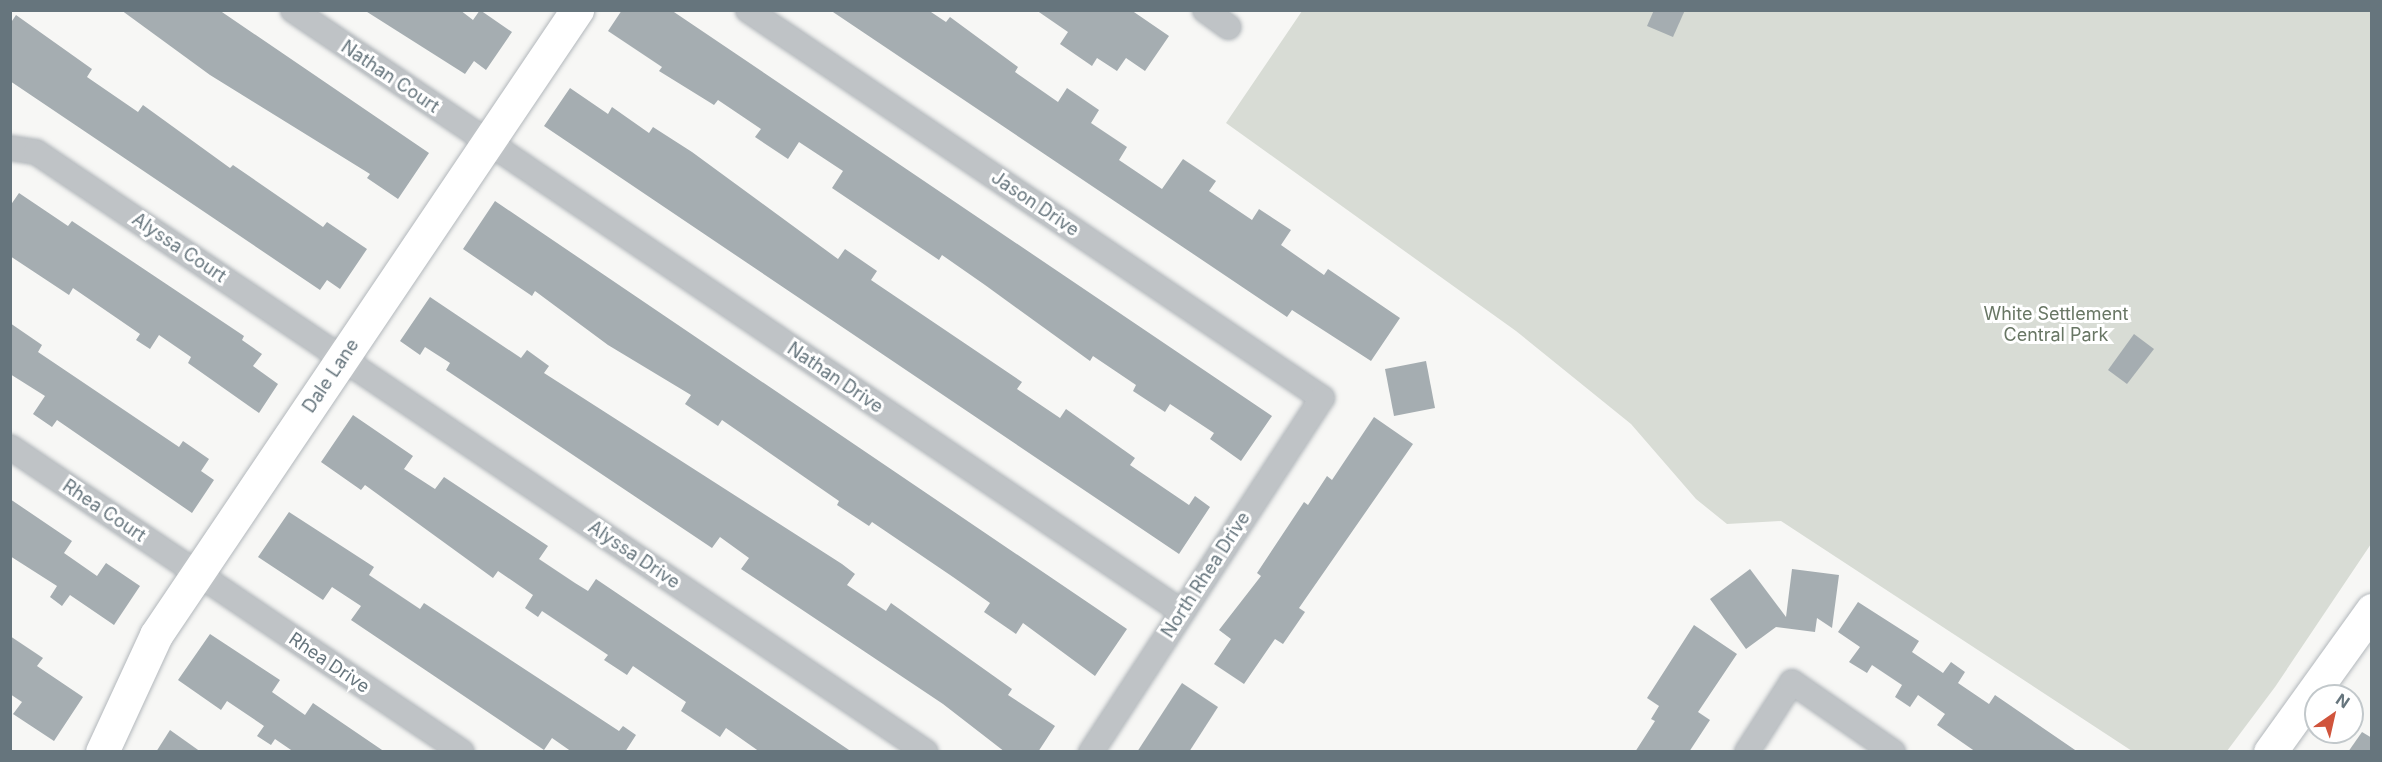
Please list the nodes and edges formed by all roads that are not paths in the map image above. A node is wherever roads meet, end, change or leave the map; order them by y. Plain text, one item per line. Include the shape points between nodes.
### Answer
1 (293, 10) edge
2 (577, 10) edge
3 (748, 10) edge
4 (1205, 10) edge
5 (1228, 27) dead end
6 (488, 143) junction
7 (10, 148) edge
8 (342, 359) junction
9 (1322, 398) joint
10 (10, 447) edge
11 (197, 574) junction
12 (2372, 610) edge
13 (1182, 612) junction
14 (102, 752) edge
15 (462, 752) edge
16 (926, 752) edge
17 (1090, 752) edge
18 (1747, 752) edge
19 (1893, 752) edge
20 (2270, 752) edge

1 - 6 street, Nathan Court
2 - 6 street, Dale Lane
3 - 9 street, Jason Drive
4 - 5 street
6 - 8 street, Dale Lane
6 - 13 street, Nathan Drive
7 - 8 street, Alyssa Court via 36,152
8 - 11 street, Dale Lane
8 - 16 street, Alyssa Drive
9 - 13 street, North Rhea Drive
10 - 11 street, Rhea Court
11 - 14 street, Dale Lane via 156,635
11 - 15 street, Rhea Drive
12 - 20 street
13 - 17 street, North Rhea Drive
18 - 19 street via 1792,682

